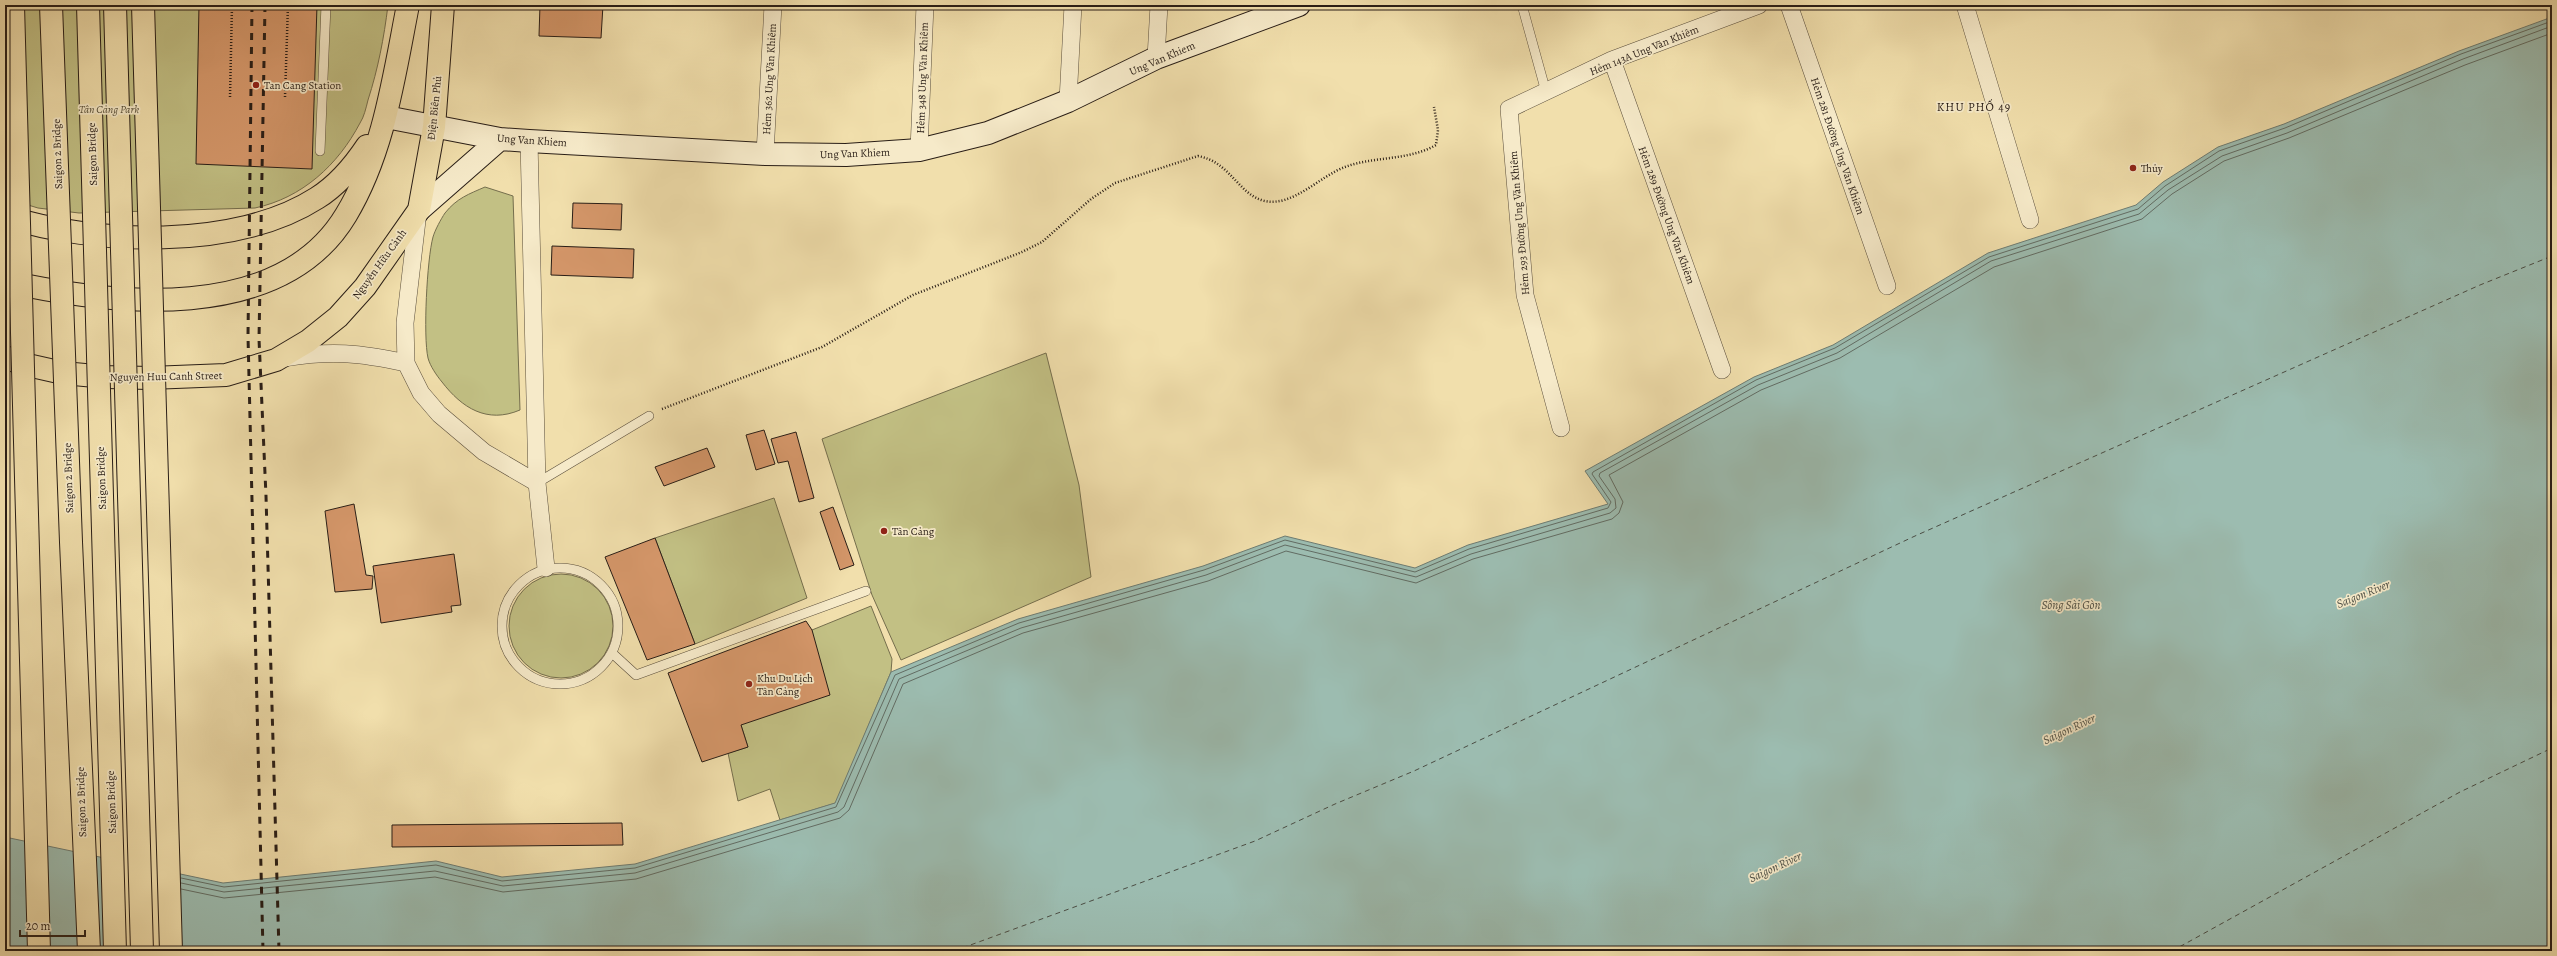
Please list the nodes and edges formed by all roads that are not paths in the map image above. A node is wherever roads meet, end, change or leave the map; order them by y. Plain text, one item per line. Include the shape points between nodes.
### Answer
1 (13, 5) edge
2 (51, 5) edge
3 (88, 5) edge
4 (115, 5) edge
5 (143, 5) edge
6 (326, 5) edge
7 (408, 5) edge
8 (443, 5) edge
9 (773, 5) edge
10 (925, 5) edge
11 (1073, 5) edge
12 (1159, 5) edge
13 (1300, 5) edge
14 (1522, 5) edge
15 (1759, 5) edge
16 (1789, 5) edge
17 (1965, 5) edge
18 (1156, 58) junction
19 (1612, 60) junction
20 (1546, 92) junction
21 (1068, 101) junction
22 (1509, 109) joint
23 (386, 117) junction
24 (434, 127) junction
25 (500, 139) junction
26 (529, 141) junction
27 (919, 150) junction
28 (320, 151) dead end
29 (765, 154) junction
30 (419, 210) junction
31 (5, 216) edge
32 (2030, 220) dead end
33 (5, 281) edge
34 (1887, 286) dead end
35 (5, 357) edge
36 (276, 360) junction
37 (406, 363) junction
38 (1722, 370) dead end
39 (649, 416) road end
40 (1561, 428) dead end
41 (537, 483) junction
42 (546, 568) junction
43 (866, 591) dead end
44 (612, 653) junction
45 (39, 951) edge
46 (89, 951) edge
47 (115, 951) edge
48 (142, 951) edge
49 (170, 951) edge

1 - 45 main road, bridge
2 - 46 main road, Saigon 2 Bridge, bridge
3 - 47 main road, Saigon Bridge, bridge
4 - 48 main road, bridge
5 - 49 main road, bridge
6 - 28 lane
7 - 23 main road
8 - 24 main road, Điện Biên Phủ
9 - 29 street, Hẻm 362 Ung Văn Khiêm
10 - 27 street, Hẻm 348 Ung Văn Khiêm
11 - 21 street
12 - 18 street
13 - 18 main road, Ung Van Khiem
14 - 20 lane
15 - 19 street, Hẻm 143A Ung Văn Khiêm
16 - 34 street, Hẻm 281 Đường Ung Văn Khiêm
17 - 32 street
18 - 21 main road, Ung Van Khiem
19 - 20 street, Hẻm 143A Ung Văn Khiêm
19 - 38 street, Hẻm 289 Đường Ung Văn Khiêm
20 - 22 street, Hẻm 143A Ung Văn Khiêm
21 - 27 main road, Ung Van Khiem via 988,133
22 - 40 street, Hẻm 293 Đường Ung Văn Khiêm via 1525,295
23 - 24 main road, Ung Van Khiem
23 - 31 main road via 351,170 317,198 279,216 243,227 208,234 136,238 61,231
23 - 33 main road via 358,193 331,237 310,257 255,286 191,298 146,301 83,297
24 - 25 main road, Ung Van Khiem
24 - 30 main road, Điện Biên Phủ
25 - 26 main road, Ung Van Khiem
25 - 30 main road
26 - 29 main road, Ung Van Khiem
26 - 41 street
27 - 29 main road, Ung Van Khiem via 846,155
30 - 36 main road, Nguyễn Hữu Cảnh via 365,287 338,317 308,341
30 - 37 street via 405,323
35 - 36 main road, Nguyen Huu Canh Street via 63,373 150,378 226,375
36 - 37 street via 347,352
37 - 41 street via 421,393 439,414 484,452
39 - 41 lane
41 - 42 street
42 - 44 lane via 561,567 581,571 598,581 610,594 618,613 618,633
42 - 44 lane via 521,582 509,598 502,616 510,656 523,672 544,683 565,685 584,680 601,668
43 - 44 lane via 636,675

